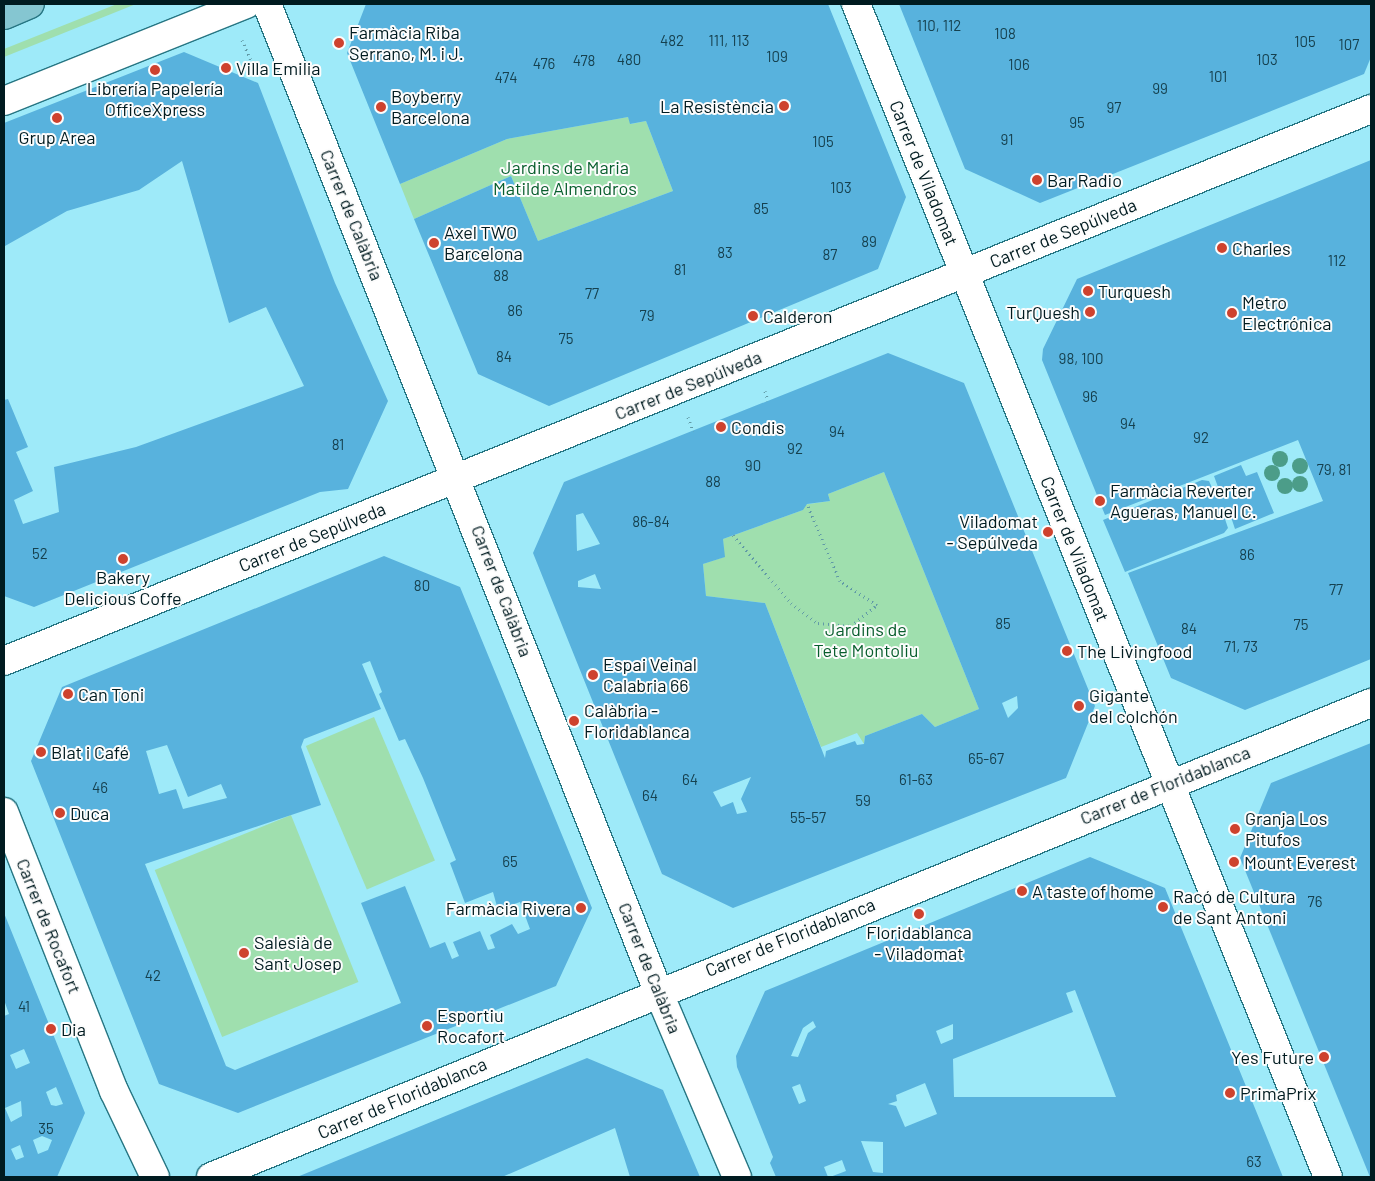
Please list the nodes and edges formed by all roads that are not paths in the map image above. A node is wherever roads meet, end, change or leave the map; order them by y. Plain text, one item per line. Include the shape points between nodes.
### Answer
1 (30, 4) edge
2 (246, 4) edge
3 (268, 4) edge
4 (856, 4) edge
5 (4, 15) edge
6 (4, 101) edge
7 (1371, 109) edge
8 (965, 273) junction
9 (457, 478) junction
10 (4, 661) edge
11 (1371, 703) edge
12 (1170, 784) junction
13 (4, 812) edge
14 (658, 991) junction
15 (154, 1177) edge
16 (211, 1177) edge
17 (737, 1177) edge
18 (1328, 1177) edge

1 - 5 main road
2 - 6 street
3 - 9 street, Carrer de Calàbria
4 - 8 street, Carrer de Viladomat
7 - 8 street, Carrer de Sepúlveda
8 - 9 street, Carrer de Sepúlveda
8 - 12 street, Carrer de Viladomat
9 - 10 street, Carrer de Sepúlveda
9 - 14 street, Carrer de Calàbria
11 - 12 street, Carrer de Floridablanca
12 - 14 street, Carrer de Floridablanca
12 - 18 street, Carrer de Viladomat
13 - 15 street, Carrer de Rocafort via 114,1091
14 - 16 street, Carrer de Floridablanca
14 - 17 street, Carrer de Calàbria

